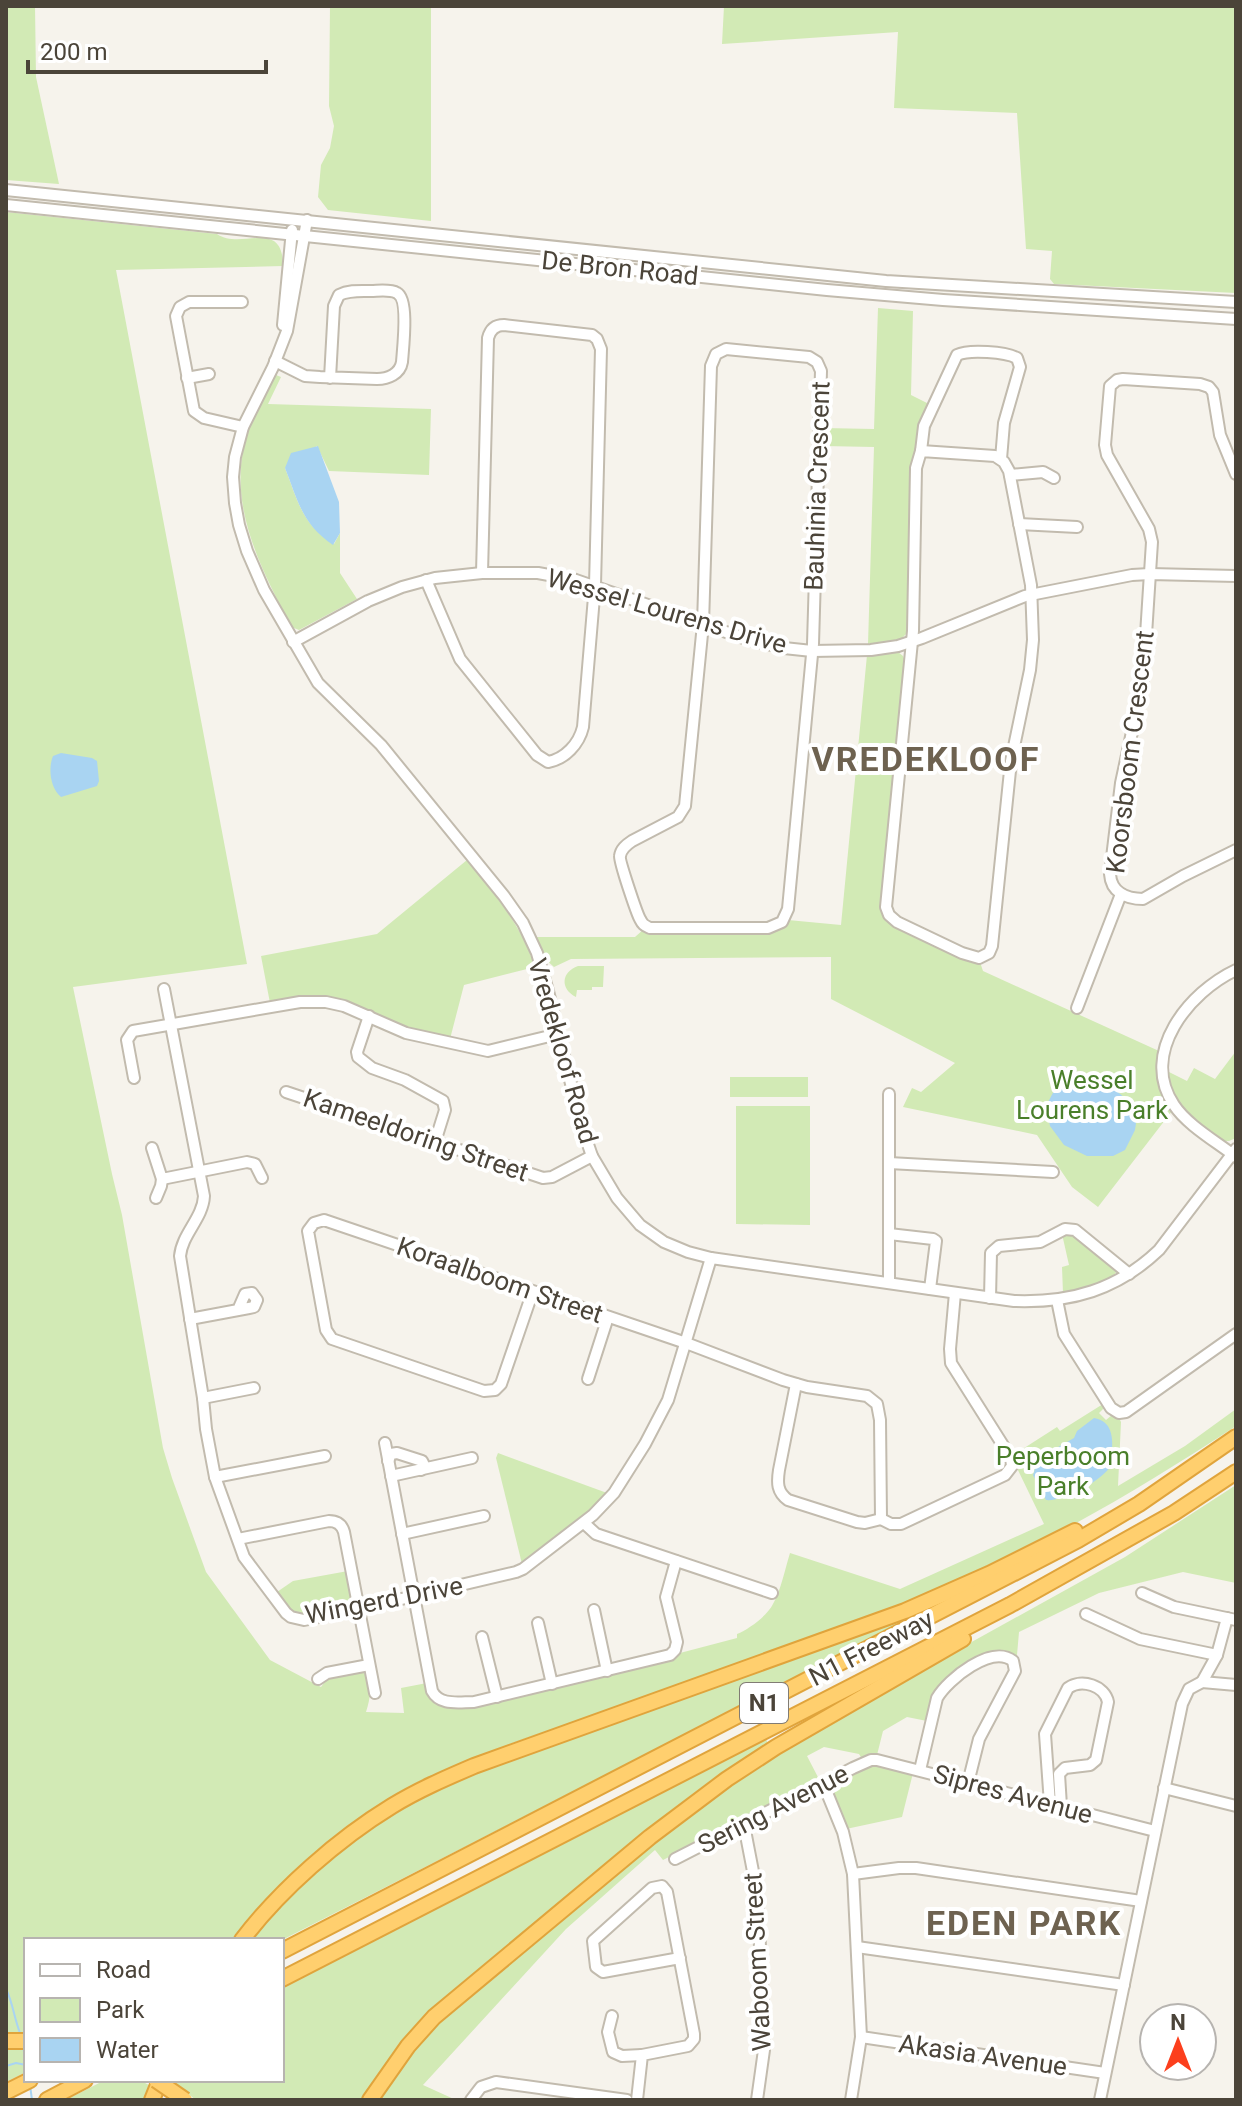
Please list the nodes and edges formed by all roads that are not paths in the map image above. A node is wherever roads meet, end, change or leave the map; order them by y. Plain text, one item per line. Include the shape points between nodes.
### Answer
1 (6, 190) edge
2 (6, 205) edge
3 (293, 218) junction
4 (307, 220) junction
5 (291, 234) junction
6 (305, 235) junction
7 (242, 302) dead end
8 (1236, 302) edge
9 (1236, 319) edge
10 (280, 347) junction
11 (275, 361) junction
12 (209, 374) dead end
13 (187, 378) junction
14 (330, 378) junction
15 (243, 427) junction
16 (921, 451) junction
17 (1001, 459) junction
18 (1236, 474) edge
19 (1010, 475) junction
20 (1054, 478) dead end
21 (1019, 524) junction
22 (1077, 527) dead end
23 (482, 573) junction
24 (1150, 574) junction
25 (1236, 576) edge
26 (426, 580) junction
27 (595, 585) junction
28 (1031, 595) junction
29 (703, 624) junction
30 (293, 642) junction
31 (911, 642) junction
32 (812, 651) junction
33 (1236, 850) edge
34 (1121, 894) junction
35 (1236, 970) edge
36 (164, 989) dead end
37 (1077, 1008) dead end
38 (369, 1016) junction
39 (171, 1025) junction
40 (558, 1034) junction
41 (134, 1078) dead end
42 (286, 1092) dead end
43 (889, 1094) dead end
44 (435, 1142) junction
45 (152, 1148) dead end
46 (1235, 1153) edge
47 (592, 1157) junction
48 (889, 1163) junction
49 (199, 1171) junction
50 (1053, 1172) dead end
51 (262, 1178) dead end
52 (162, 1179) junction
53 (156, 1198) dead end
54 (889, 1234) junction
55 (711, 1258) junction
56 (1129, 1274) junction
57 (889, 1283) junction
58 (930, 1289) junction
59 (533, 1291) junction
60 (955, 1293) junction
61 (990, 1298) junction
62 (1057, 1300) junction
63 (238, 1310) dead end
64 (608, 1317) junction
65 (190, 1319) junction
66 (1236, 1334) edge
67 (686, 1343) junction
68 (588, 1379) dead end
69 (796, 1384) junction
70 (254, 1388) dead end
71 (203, 1398) junction
72 (1236, 1437) edge
73 (385, 1443) dead end
74 (325, 1456) dead end
75 (472, 1458) dead end
76 (388, 1461) junction
77 (421, 1470) junction
78 (1236, 1472) edge
79 (391, 1476) junction
80 (215, 1477) junction
81 (1139, 1504) junction
82 (484, 1516) dead end
83 (881, 1519) junction
84 (584, 1523) junction
85 (402, 1534) junction
86 (238, 1539) junction
87 (676, 1561) junction
88 (772, 1593) dead end
89 (1142, 1593) dead end
90 (414, 1596) junction
91 (1019, 1600) junction
92 (359, 1609) junction
93 (594, 1610) dead end
94 (1086, 1614) dead end
95 (1232, 1619) edge
96 (538, 1623) dead end
97 (482, 1637) dead end
98 (1217, 1655) junction
99 (369, 1665) junction
100 (607, 1671) junction
101 (318, 1679) dead end
102 (1202, 1682) junction
103 (552, 1684) junction
104 (1236, 1685) edge
105 (375, 1693) dead end
106 (497, 1697) junction
107 (871, 1760) joint
108 (920, 1770) junction
109 (823, 1783) junction
110 (968, 1783) junction
111 (1164, 1788) junction
112 (1056, 1805) junction
113 (1236, 1806) edge
114 (744, 1825) junction
115 (1155, 1831) junction
116 (675, 1859) dead end
117 (853, 1874) junction
118 (1141, 1901) junction
119 (243, 1938) edge
120 (857, 1947) junction
121 (284, 1950) edge
122 (680, 1958) junction
123 (284, 1978) edge
124 (1124, 1985) junction
125 (612, 2016) dead end
126 (861, 2037) junction
127 (642, 2055) junction
128 (1105, 2073) junction
129 (26, 2082) edge
130 (81, 2082) edge
131 (161, 2082) edge
132 (6, 2092) edge
133 (474, 2095) edge
134 (586, 2097) edge
135 (47, 2100) edge
136 (185, 2100) edge
137 (370, 2100) edge
138 (627, 2100) edge
139 (637, 2100) edge
140 (757, 2100) edge
141 (851, 2100) edge
142 (1100, 2100) edge

1 - 3 street, De Bron Road
2 - 5 street, De Bron Road
3 - 4 street, De Bron Road
3 - 5 street, Vredekloof Road
4 - 6 street, Vredekloof Road
4 - 8 street, De Bron Road via 886,281
5 - 6 street, De Bron Road
5 - 10 street, Vredekloof Road
6 - 9 street, De Bron Road via 842,291
6 - 10 street, Vredekloof Road
7 - 13 street via 189,302 180,307 176,323
10 - 11 street, Vredekloof Road
11 - 14 street via 305,376
11 - 15 street, Vredekloof Road
12 - 13 street
13 - 15 street via 197,415
14 - 14 street via 382,379 398,371 404,305 397,292 339,295
15 - 30 street, Vredekloof Road via 234,469 239,525 264,590
16 - 17 street
16 - 17 street via 924,426 957,355 1009,354 1020,367 1004,423
16 - 31 street via 916,468
17 - 19 street
18 - 24 street, Koorsboom Crescent via 1209,387 1123,379 1112,383 1106,450 1149,529
19 - 20 street via 1043,472
19 - 21 street
21 - 22 street
21 - 28 street
23 - 26 street, Wessel Lourens Drive
23 - 27 street, Wessel Lourens Drive via 538,573
23 - 27 street via 488,338 498,326 518,326 588,334 600,345
24 - 25 street, Wessel Lourens Drive
24 - 28 street, Wessel Lourens Drive
24 - 34 street, Koorsboom Crescent via 1143,681 1121,783 1110,874
26 - 27 street via 460,659 548,762 562,757 581,736
26 - 30 street, Wessel Lourens Drive via 368,601
27 - 29 street, Wessel Lourens Drive
28 - 31 street, Wessel Lourens Drive
28 - 31 street via 1032,657 1011,761 992,946 979,958 897,922 887,911
29 - 32 street, Wessel Lourens Drive via 758,643
29 - 32 street, Bauhinia Crescent via 711,361 730,349 809,357 821,371
29 - 32 street via 683,812 632,841 620,856 637,913 650,928 768,928 786,916
30 - 40 street, Vredekloof Road via 318,683 381,745 517,914 537,953
31 - 32 street, Wessel Lourens Drive via 871,650
33 - 34 street, Koorsboom Crescent via 1148,897
34 - 37 street
35 - 46 street via 1207,989 1176,1024 1162,1070 1165,1088 1179,1111
36 - 39 street, Wingerd Drive
38 - 39 street via 326,1002 300,1002
38 - 40 street via 406,1033 488,1051
38 - 44 street via 358,1057 443,1101 446,1107
39 - 41 street via 129,1034
39 - 49 street, Wingerd Drive
40 - 47 street, Vredekloof Road
42 - 44 street, Kameeldoring Street
43 - 48 street
44 - 47 street, Kameeldoring Street via 546,1178
45 - 52 street
46 - 56 street, Vredekloof Road via 1159,1250
47 - 55 street, Vredekloof Road via 640,1225 664,1242
48 - 50 street
48 - 54 street
49 - 51 street via 247,1162 255,1164
49 - 52 street
49 - 65 street, Wingerd Drive via 203,1204 180,1256
52 - 53 street
54 - 57 street
54 - 58 street via 936,1241
55 - 57 street, Vredekloof Road
55 - 67 street, Wingerd Drive
56 - 61 street via 1075,1230 1065,1229 1040,1242 994,1249
56 - 62 street, Vredekloof Road
57 - 58 street, Vredekloof Road
58 - 60 street, Vredekloof Road
59 - 59 street, Koraalboom Street via 324,1220 309,1228 326,1330 332,1339 484,1391 501,1384
59 - 64 street, Koraalboom Street
60 - 61 street, Vredekloof Road
60 - 83 street via 951,1363 1012,1466 1005,1475 901,1524
61 - 62 street, Vredekloof Road
62 - 66 street via 1070,1345 1119,1413
63 - 65 street
64 - 67 street, Koraalboom Street
64 - 68 street
65 - 71 street, Wingerd Drive
67 - 69 street, Koraalboom Street
67 - 84 street, Wingerd Drive via 668,1400 645,1444 614,1493
69 - 83 street, Koraalboom Street via 862,1395 877,1404
69 - 83 street via 779,1470 780,1492 788,1500 854,1522
70 - 71 street
71 - 80 street, Wingerd Drive
72 - 81 highway, N1 Freeway / N1
73 - 76 street
74 - 80 street
75 - 77 street
76 - 77 street via 397,1453 422,1461
76 - 79 street
77 - 79 street
78 - 91 highway, N1 Freeway / N1 via 1163,1520
79 - 85 street
80 - 86 street, Wingerd Drive
81 - 119 highway via 905,1611 427,1787 390,1807 315,1863
81 - 121 highway, N1 Freeway / N1 via 1013,1575
82 - 85 street
84 - 87 street via 596,1534
84 - 90 street, Wingerd Drive via 523,1569
85 - 90 street
86 - 92 street, Wingerd Drive via 244,1557 291,1617 304,1620
86 - 92 street via 338,1523
87 - 88 street
87 - 100 street via 666,1597 675,1650
89 - 95 street via 1174,1607
90 - 92 street, Wingerd Drive
90 - 106 street via 434,1695 447,1702
91 - 123 highway, N1 Freeway / N1
91 - 137 highway via 995,1621 752,1763 650,1837 434,2017
92 - 99 street
93 - 100 street
94 - 98 street via 1140,1639
95 - 98 street
96 - 103 street
97 - 106 street
98 - 102 street
99 - 101 street
99 - 105 street
100 - 103 street
102 - 104 street
102 - 111 street via 1183,1698
103 - 106 street
107 - 108 street, Sipres Avenue
107 - 109 street, Sering Avenue
108 - 110 street, Sipres Avenue
108 - 110 street via 942,1690 960,1672 1004,1656 1013,1661 1015,1671 979,1739
109 - 114 street, Sering Avenue
109 - 117 street
110 - 112 street, Sipres Avenue
111 - 113 street
111 - 115 street
112 - 112 street via 1045,1734 1068,1688 1084,1684 1101,1690 1108,1702 1096,1760 1059,1774
112 - 115 street, Sipres Avenue
114 - 116 street, Sering Avenue
114 - 140 street, Waboom Street via 757,1892 764,2028
115 - 118 street
117 - 118 street via 916,1868
117 - 120 street
118 - 124 street
120 - 124 street
120 - 126 street
122 - 122 street via 603,1972 596,1967 593,1941 652,1888 662,1886
122 - 127 street via 693,2041
124 - 128 street
125 - 127 street via 608,2032 613,2052
126 - 128 street, Akasia Avenue
126 - 141 street
127 - 139 street
128 - 142 street
129 - 132 highway
130 - 135 highway
131 - 136 highway, bridge
133 - 134 street via 501,2082
134 - 138 street

